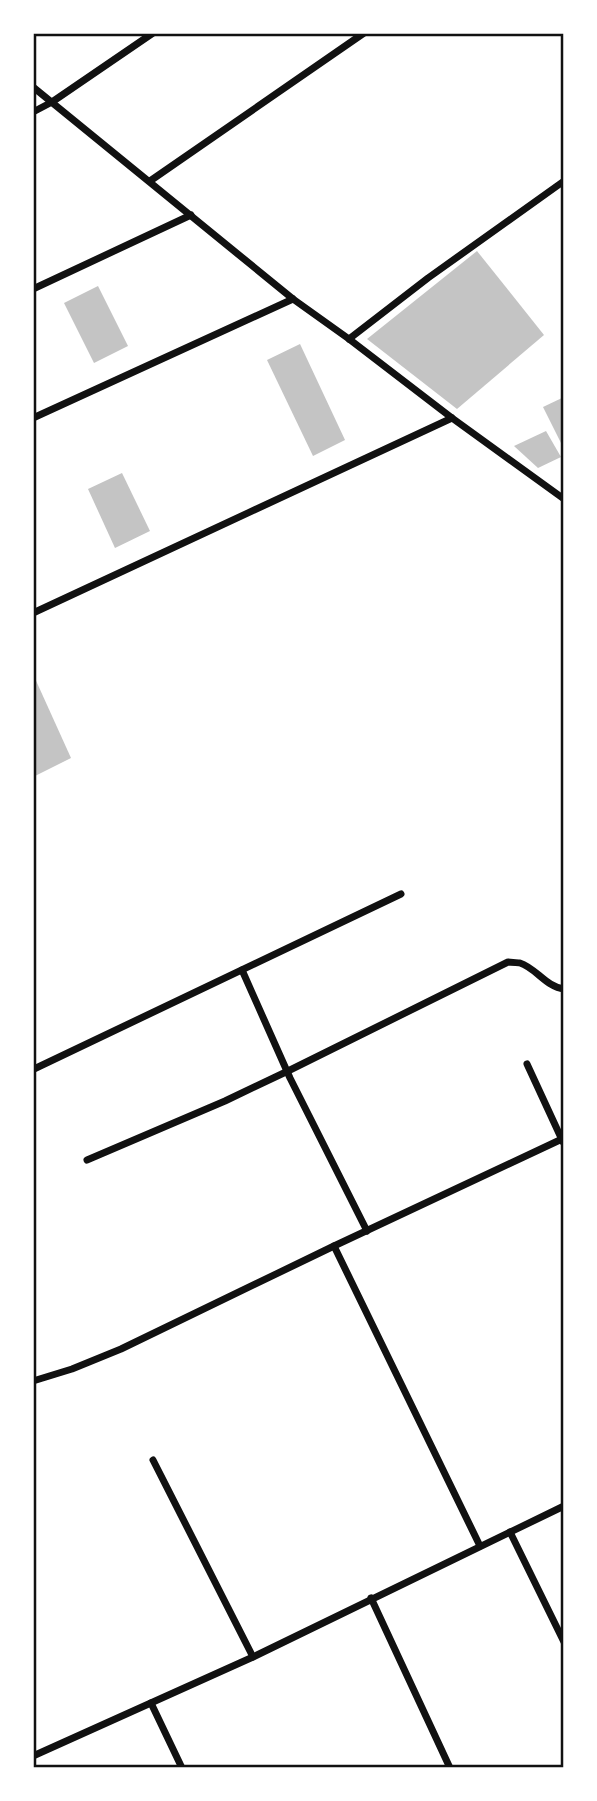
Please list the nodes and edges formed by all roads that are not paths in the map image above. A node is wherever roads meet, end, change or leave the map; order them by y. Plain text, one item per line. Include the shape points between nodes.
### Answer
1 (153, 33) edge
2 (364, 33) edge
3 (33, 88) edge
4 (52, 103) junction
5 (33, 112) edge
6 (150, 181) junction
7 (564, 181) edge
8 (191, 215) junction
9 (33, 289) edge
10 (293, 299) junction
11 (349, 339) junction
12 (33, 418) edge
13 (452, 418) junction
14 (564, 499) edge
15 (33, 613) edge
16 (401, 894) dead end
17 (242, 970) junction
18 (564, 989) edge
19 (527, 1064) dead end
20 (34, 1069) edge
21 (288, 1072) junction
22 (563, 1141) edge
23 (87, 1160) dead end
24 (367, 1231) junction
25 (334, 1247) junction
26 (33, 1381) edge
27 (153, 1460) dead end
28 (564, 1506) edge
29 (510, 1532) junction
30 (480, 1546) junction
31 (371, 1598) junction
32 (564, 1642) edge
33 (253, 1657) junction
34 (151, 1703) junction
35 (33, 1756) edge
36 (182, 1768) edge
37 (450, 1768) edge

1 - 4 street
2 - 6 street
3 - 4 street
4 - 5 street
4 - 6 street
6 - 8 street
7 - 11 street
8 - 9 street
8 - 10 street
10 - 11 street
10 - 12 street
11 - 13 street
13 - 14 street
13 - 15 street
16 - 17 street
17 - 20 street
17 - 21 street
18 - 21 street via 520,963 509,962
19 - 22 street
21 - 23 street
21 - 24 street
22 - 24 street
24 - 25 street
25 - 26 street via 121,1349
25 - 30 street
27 - 33 street
28 - 29 street
29 - 30 street
29 - 32 street
30 - 31 street
31 - 33 street
31 - 37 street
33 - 34 street
34 - 35 street
34 - 36 street

